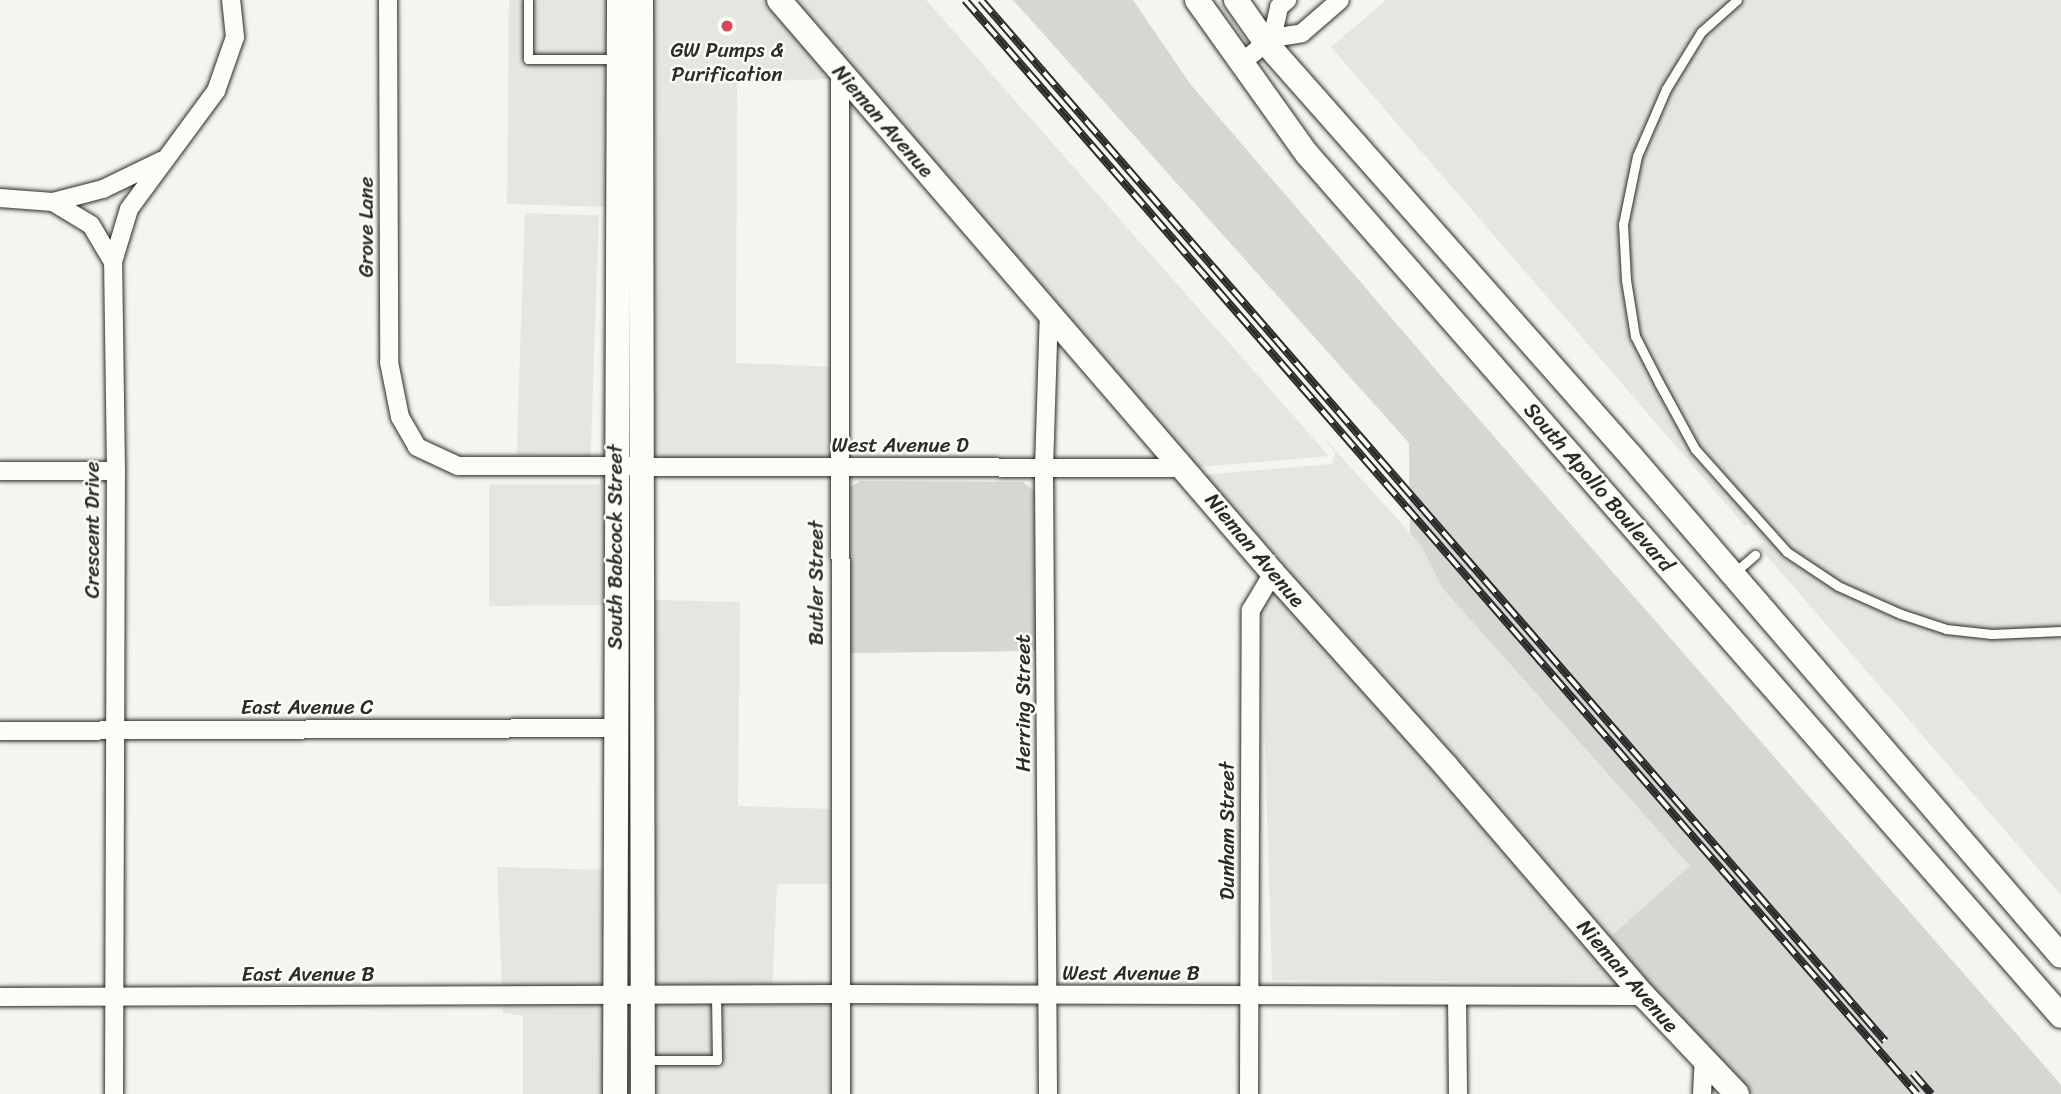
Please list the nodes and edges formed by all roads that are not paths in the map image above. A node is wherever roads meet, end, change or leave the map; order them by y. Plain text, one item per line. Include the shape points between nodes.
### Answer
1 (231, 0) edge
2 (388, 0) edge
3 (528, 0) edge
4 (618, 0) edge
5 (641, 0) edge
6 (779, 0) edge
7 (1197, 0) edge
8 (1236, 0) edge
9 (1287, 0) edge
10 (1340, 0) edge
11 (1737, 0) edge
12 (1269, 40) junction
13 (616, 59) junction
14 (1241, 63) junction
15 (840, 71) junction
16 (161, 161) junction
17 (0, 198) edge
18 (53, 202) junction
19 (113, 262) junction
20 (1049, 312) junction
21 (417, 447) joint
22 (615, 465) junction
23 (642, 466) junction
24 (839, 468) junction
25 (1185, 468) junction
26 (1044, 469) junction
27 (0, 471) edge
28 (116, 471) junction
29 (1755, 555) dead end
30 (1273, 573) junction
31 (1733, 575) junction
32 (2061, 631) edge
33 (614, 728) junction
34 (0, 731) edge
35 (114, 731) junction
36 (2061, 956) edge
37 (840, 994) junction
38 (716, 995) junction
39 (1048, 995) junction
40 (617, 996) junction
41 (643, 996) junction
42 (1644, 996) junction
43 (0, 997) edge
44 (114, 997) junction
45 (1249, 997) junction
46 (1457, 997) junction
47 (2061, 1016) edge
48 (643, 1060) junction
49 (1704, 1061) junction
50 (114, 1094) edge
51 (615, 1094) edge
52 (643, 1094) edge
53 (841, 1094) edge
54 (1048, 1094) edge
55 (1249, 1094) edge
56 (1458, 1094) edge
57 (1702, 1094) edge
58 (1737, 1094) edge

1 - 16 street, Crescent Drive via 235,37 216,90
2 - 21 street, Grove Lane via 389,362 400,417
3 - 13 lane via 528,60
4 - 13 street, South Babcock Street
5 - 23 street, South Babcock Street
6 - 15 street, Nieman Avenue
7 - 14 street, South Apollo Boulevard
8 - 12 street, South Apollo Boulevard
9 - 12 street via 1279,7
10 - 12 street via 1302,33
11 - 32 lane via 1701,32 1665,89 1637,156 1623,224 1635,335 1659,383 1695,449 1787,552 1838,586 1946,629 1992,634
12 - 14 street
12 - 31 street, South Apollo Boulevard
13 - 22 street, South Babcock Street
14 - 47 street, South Apollo Boulevard via 1307,154
15 - 20 street, Nieman Avenue
15 - 24 street, Butler Street
16 - 18 street via 103,189
16 - 19 street, Crescent Drive via 129,209
17 - 18 street
18 - 19 street via 91,225
19 - 28 street, Crescent Drive
20 - 25 street, Nieman Avenue
20 - 26 street, Herring Street
21 - 22 street, West Avenue D via 458,466
22 - 23 street, West Avenue D
22 - 33 street, South Babcock Street
23 - 24 street, West Avenue D
23 - 41 street, South Babcock Street
24 - 26 street, West Avenue D
24 - 37 street, Butler Street
25 - 26 street, West Avenue D
25 - 30 street, Nieman Avenue
26 - 39 street, Herring Street
27 - 28 street
28 - 35 street, Crescent Drive
29 - 31 lane
30 - 42 street, Nieman Avenue via 1447,766
30 - 45 street, Dunham Street via 1251,610
31 - 36 street, South Apollo Boulevard
33 - 35 street, East Avenue C
33 - 40 street, South Babcock Street
34 - 35 street, East Avenue C
35 - 44 street, Crescent Drive
37 - 38 street, West Avenue B
37 - 39 street, West Avenue B
37 - 53 street, Butler Street
38 - 41 street, West Avenue B
38 - 48 lane via 717,1060
39 - 45 street, West Avenue B
39 - 54 street, Herring Street
40 - 41 street, West Avenue B
40 - 44 street, East Avenue B
40 - 51 street, South Babcock Street
41 - 48 street, South Babcock Street
42 - 46 street, West Avenue B
42 - 49 street, Nieman Avenue
43 - 44 street, East Avenue B
44 - 50 street, Crescent Drive
45 - 46 street, West Avenue B
45 - 55 street, Dunham Street
46 - 56 street
48 - 52 street, South Babcock Street
49 - 57 street
49 - 58 street, Nieman Avenue

